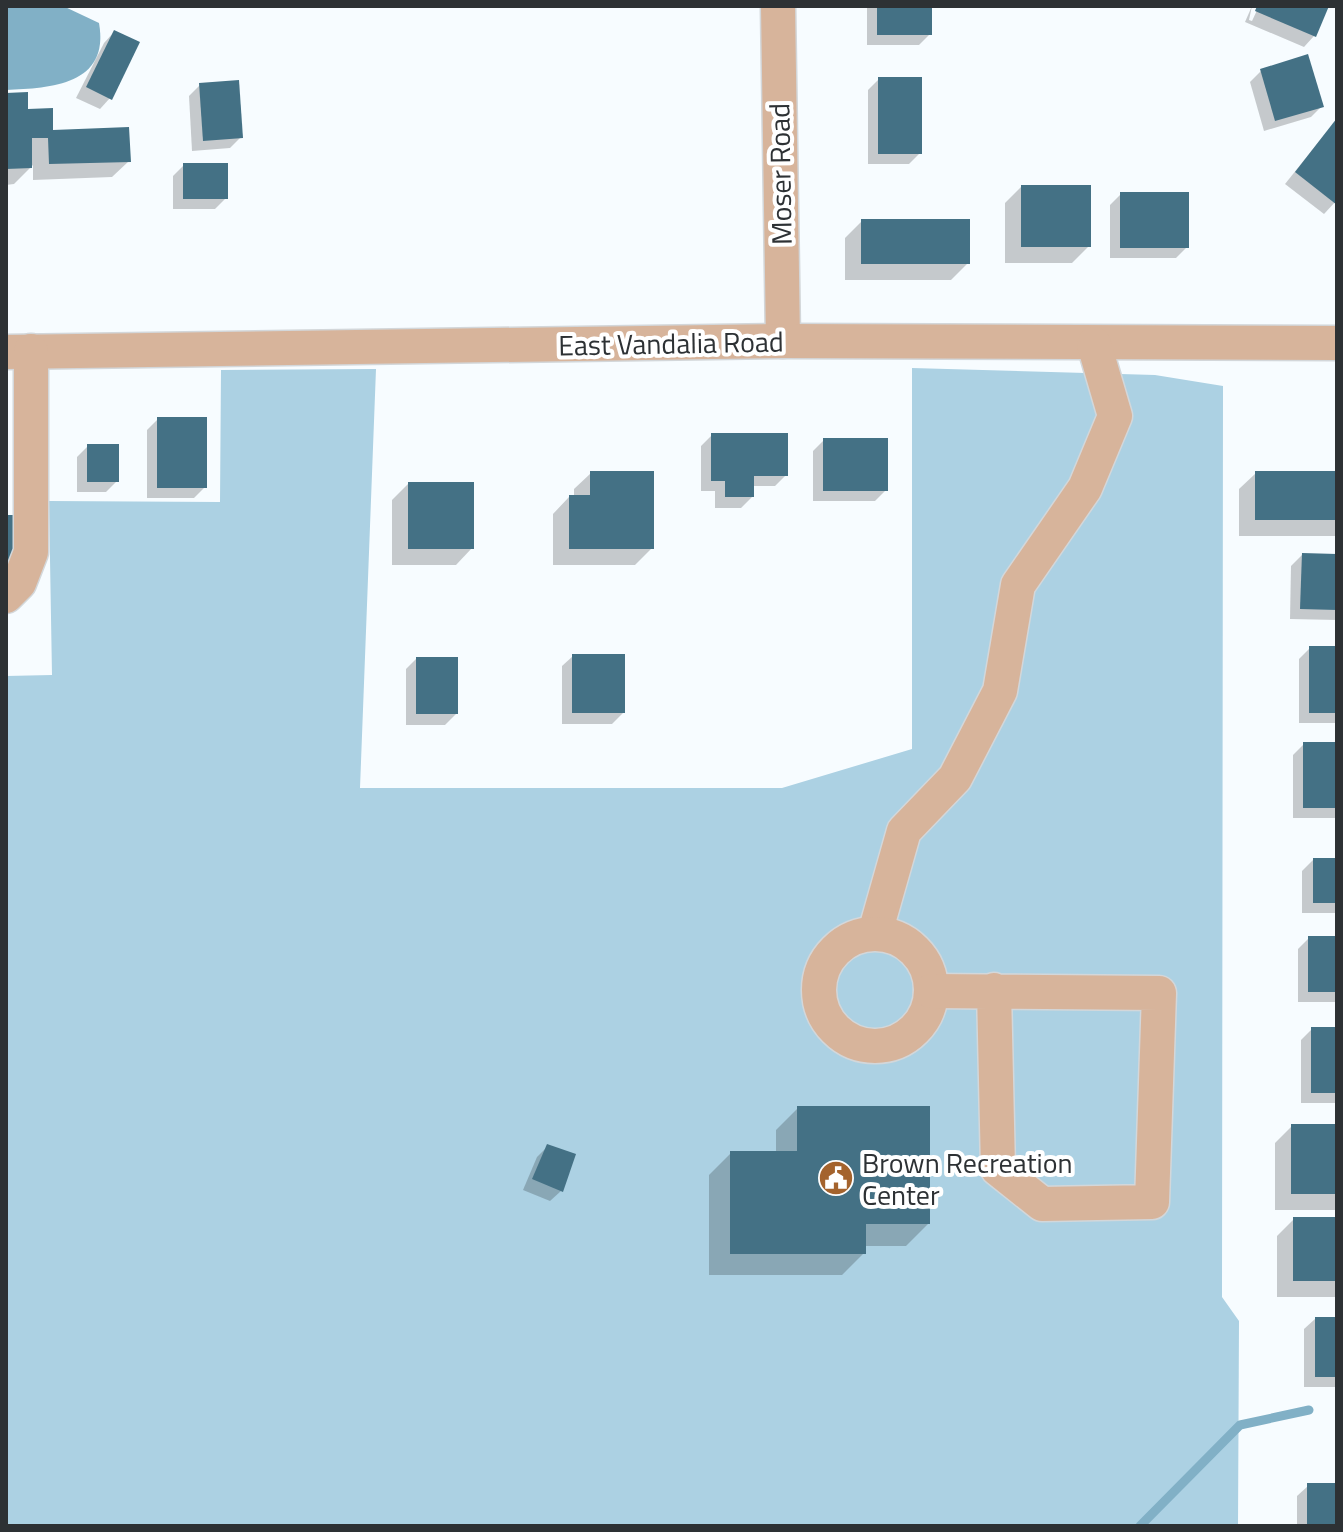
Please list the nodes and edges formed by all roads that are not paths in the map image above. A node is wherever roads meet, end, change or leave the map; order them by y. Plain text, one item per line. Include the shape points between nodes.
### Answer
1 (778, 6) edge
2 (783, 341) junction
3 (1337, 343) edge
4 (1094, 344) junction
5 (19, 351) edge
6 (6, 596) edge
7 (875, 933) junction
8 (994, 990) junction
9 (931, 991) junction

1 - 2 street, Moser Road
2 - 4 street, East Vandalia Road
2 - 5 street, East Vandalia Road
3 - 4 street, East Vandalia Road
4 - 7 street via 1115,416 1085,488 1018,585 1000,691 955,778 904,831
5 - 6 street via 31,552 19,583
7 - 9 street via 911,946 924,961
7 - 9 street via 858,936 828,957 818,991 829,1025 860,1045 898,1042 926,1016
8 - 8 street via 1159,993 1152,1202 1042,1204 998,1169
8 - 9 street

